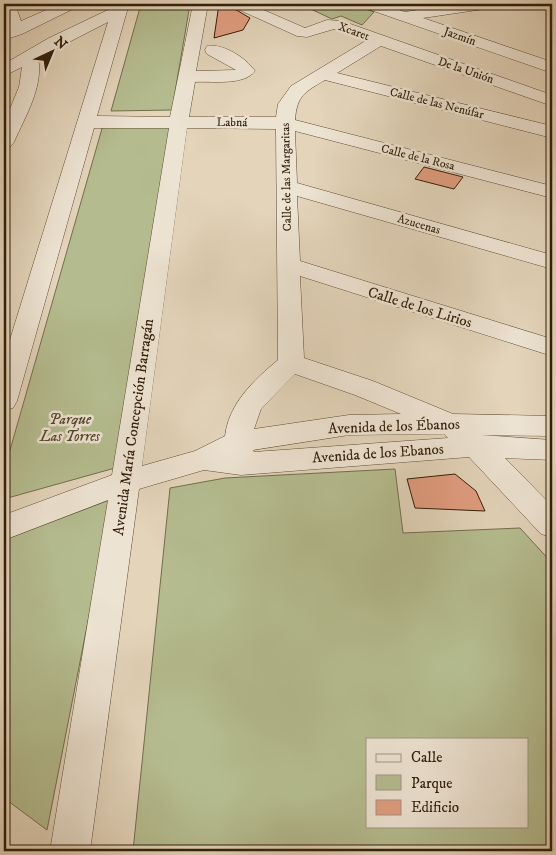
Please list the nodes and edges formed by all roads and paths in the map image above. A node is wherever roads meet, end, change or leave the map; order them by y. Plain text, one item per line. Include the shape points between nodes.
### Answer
1 (8, 4) edge
2 (72, 4) edge
3 (200, 4) edge
4 (238, 4) edge
5 (367, 4) edge
6 (484, 4) edge
7 (120, 8) edge
8 (404, 16) junction
9 (10, 33) edge
10 (111, 36) junction
11 (379, 40) junction
12 (212, 50) dead end
13 (31, 59) junction
14 (552, 68) edge
15 (6, 70) edge
16 (322, 74) junction
17 (187, 78) junction
18 (552, 101) edge
19 (179, 121) junction
20 (85, 122) junction
21 (285, 123) junction
22 (552, 132) edge
23 (4, 142) edge
24 (286, 186) junction
25 (552, 192) edge
26 (552, 262) edge
27 (288, 265) junction
28 (552, 348) edge
29 (291, 363) junction
30 (4, 400) edge
31 (450, 424) junction
32 (552, 426) edge
33 (476, 446) junction
34 (552, 450) edge
35 (239, 453) junction
36 (124, 482) junction
37 (552, 525) edge
38 (4, 528) edge
39 (70, 851) edge

1 - 9 street
2 - 9 street
3 - 17 street, Avenida María Concepción Barragán
4 - 11 street, Xcaret via 301,33 336,24
5 - 8 street, Jazmín
6 - 8 street
7 - 10 street
7 - 13 street
8 - 14 street, Jazmín
10 - 13 street via 94,37
10 - 20 street
11 - 16 street, Calle de las Margaritas
11 - 18 street, De la Unión
12 - 17 street via 239,63 246,72
13 - 15 street
13 - 23 street via 29,83
16 - 21 street, Calle de las Margaritas via 290,97
16 - 22 street, Calle de las Nenúfar
17 - 19 street, Avenida María Concepción Barragán
19 - 20 street
19 - 21 street, Labná
19 - 36 street, Avenida María Concepción Barragán
20 - 30 street
21 - 24 street, Calle de las Margaritas
21 - 25 street, Calle de la Rosa
24 - 26 street, Azucenas
24 - 27 street, Calle de las Margaritas
27 - 28 street, Calle de los Lirios
27 - 29 street, Calle de las Margaritas
29 - 31 street via 364,388
29 - 35 street via 246,409 238,430
31 - 32 street, Avenida de los Ébanos
31 - 33 street
31 - 35 street, Avenida de los Ébanos via 349,425
33 - 34 street, Avenida de los Ebanos
33 - 35 street, Avenida de los Ebanos
33 - 37 street
35 - 36 street, Avenida de los Ebanos via 204,459
36 - 38 street
36 - 39 street, Avenida María Concepción Barragán

